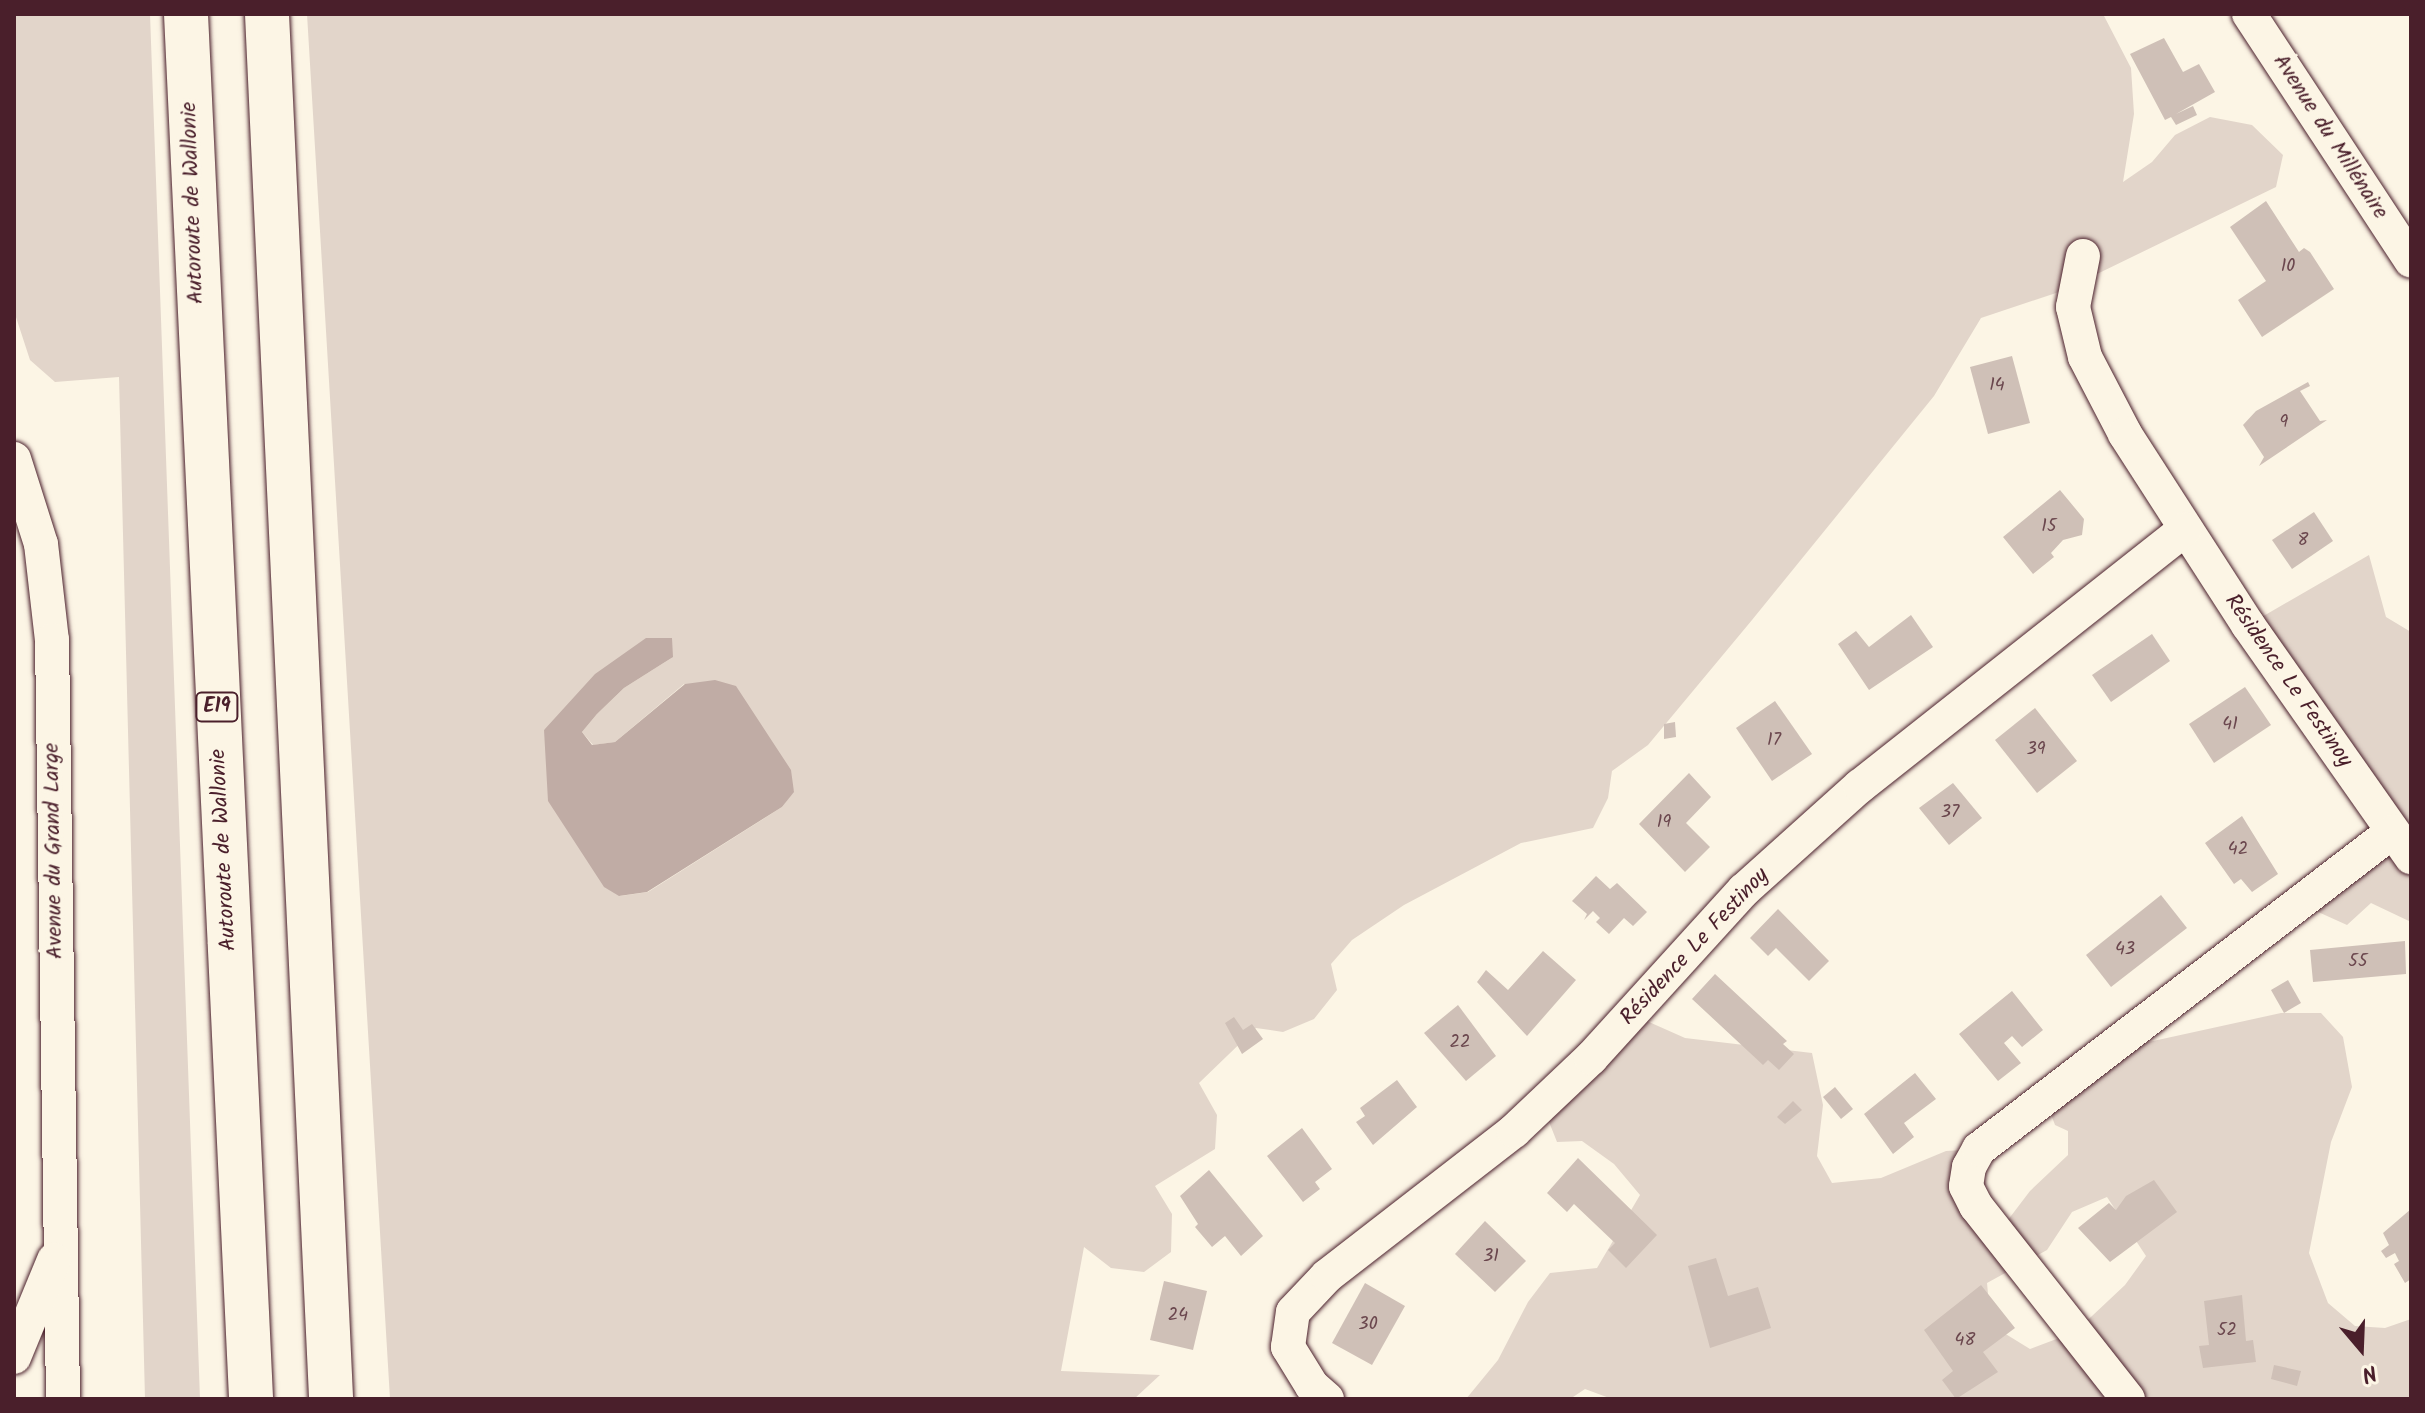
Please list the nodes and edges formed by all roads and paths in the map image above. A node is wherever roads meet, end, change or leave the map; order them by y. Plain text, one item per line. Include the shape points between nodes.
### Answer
1 (186, 14) edge
2 (267, 14) edge
3 (2249, 14) edge
4 (2083, 256) dead end
5 (2411, 261) edge
6 (14, 459) edge
7 (2185, 529) junction
8 (2402, 844) edge
9 (59, 1249) junction
10 (14, 1357) edge
11 (63, 1399) edge
12 (251, 1399) edge
13 (331, 1399) edge
14 (1327, 1399) edge
15 (2128, 1399) edge

1 - 12 highway, Autoroute de Wallonie / E19
2 - 13 highway
3 - 5 street, Avenue du Millénaire
4 - 7 street, Résidence Le Festinoy via 2073,307 2085,357
6 - 9 street, Avenue du Grand Large via 41,544 52,640
7 - 8 street, Résidence Le Festinoy
7 - 14 street, Résidence Le Festinoy via 1860,786 1744,890 1591,1058 1514,1131 1327,1276 1293,1312 1288,1347 1312,1386
8 - 15 street, Résidence Le Festinoy via 1990,1141 1969,1167 1966,1186 1976,1206
9 - 10 street, Avenue du Grand Large
9 - 11 street, Avenue du Grand Large

